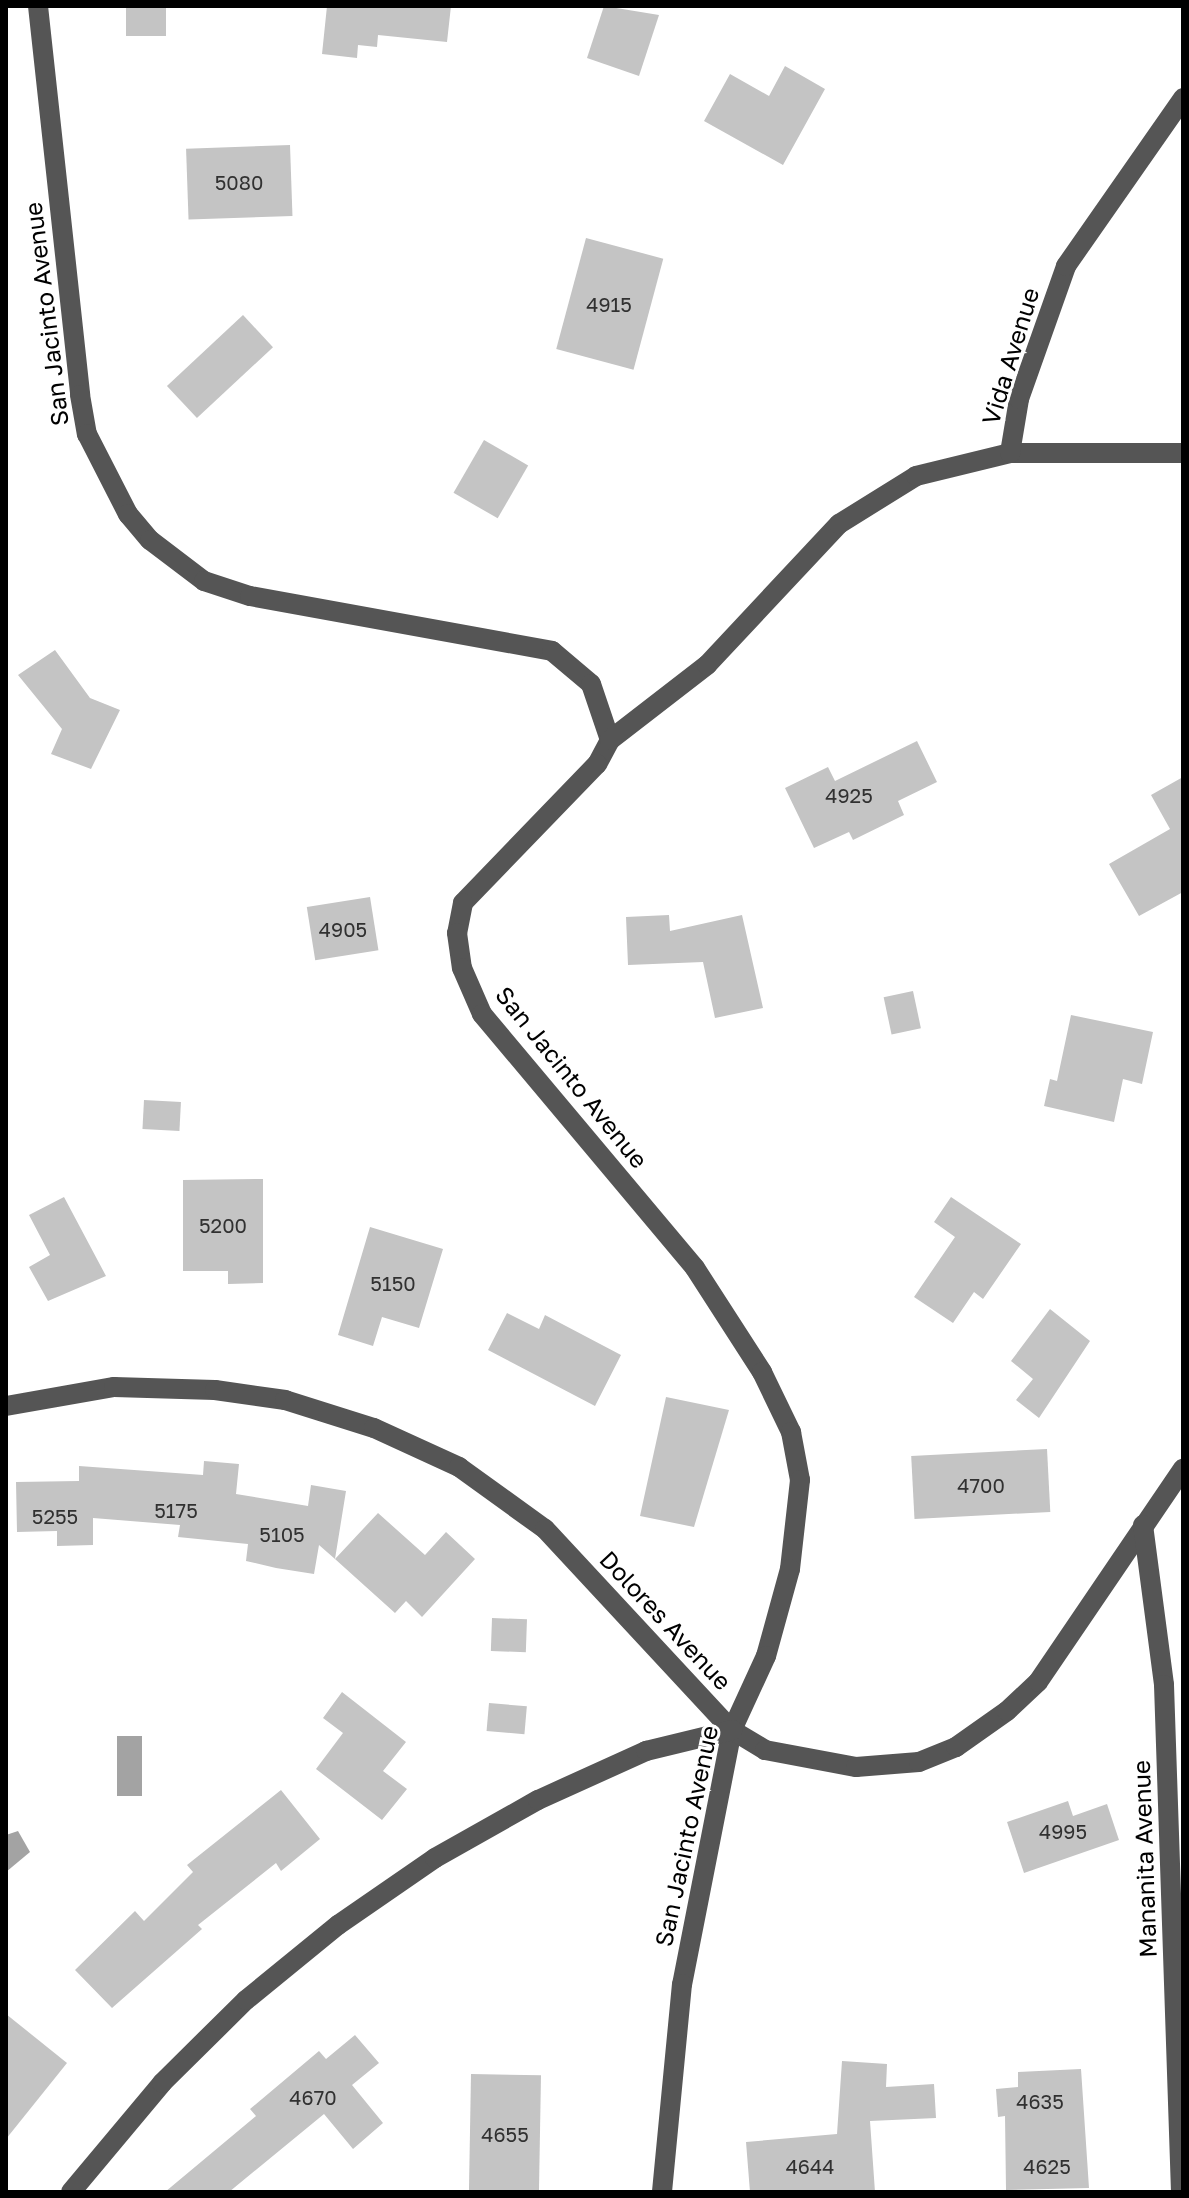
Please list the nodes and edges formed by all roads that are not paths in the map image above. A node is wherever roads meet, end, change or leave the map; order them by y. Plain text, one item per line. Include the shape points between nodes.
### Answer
1 (38, 6) edge
2 (1183, 98) edge
3 (1010, 453) junction
4 (1183, 453) edge
5 (610, 740) junction
6 (6, 1406) edge
7 (1183, 1469) edge
8 (1143, 1525) junction
9 (732, 1730) junction
10 (71, 2192) edge
11 (662, 2192) edge
12 (1181, 2192) edge

1 - 5 street, San Jacinto Avenue via 84,421 128,514 150,540 204,581 250,596 552,651 591,684
2 - 3 street, Vida Avenue via 1066,266 1019,399
3 - 4 street
3 - 5 street, Vida Avenue via 916,476 839,524 707,665
5 - 9 street, San Jacinto Avenue via 597,764 463,903 457,933 462,968 482,1014 695,1268 762,1372 791,1432 800,1480 790,1569 766,1656
6 - 9 street, Dolores Avenue via 114,1387 215,1390 285,1400 374,1428 459,1467 545,1529
7 - 8 street, Dolores Avenue
8 - 9 street, Dolores Avenue via 1038,1682 956,1747 919,1762 856,1767 765,1750
8 - 12 street, Mananita Avenue via 1164,1685
9 - 10 street via 646,1751 538,1800 435,1858 338,1925 246,2000 162,2083
9 - 11 street, San Jacinto Avenue via 682,1984

